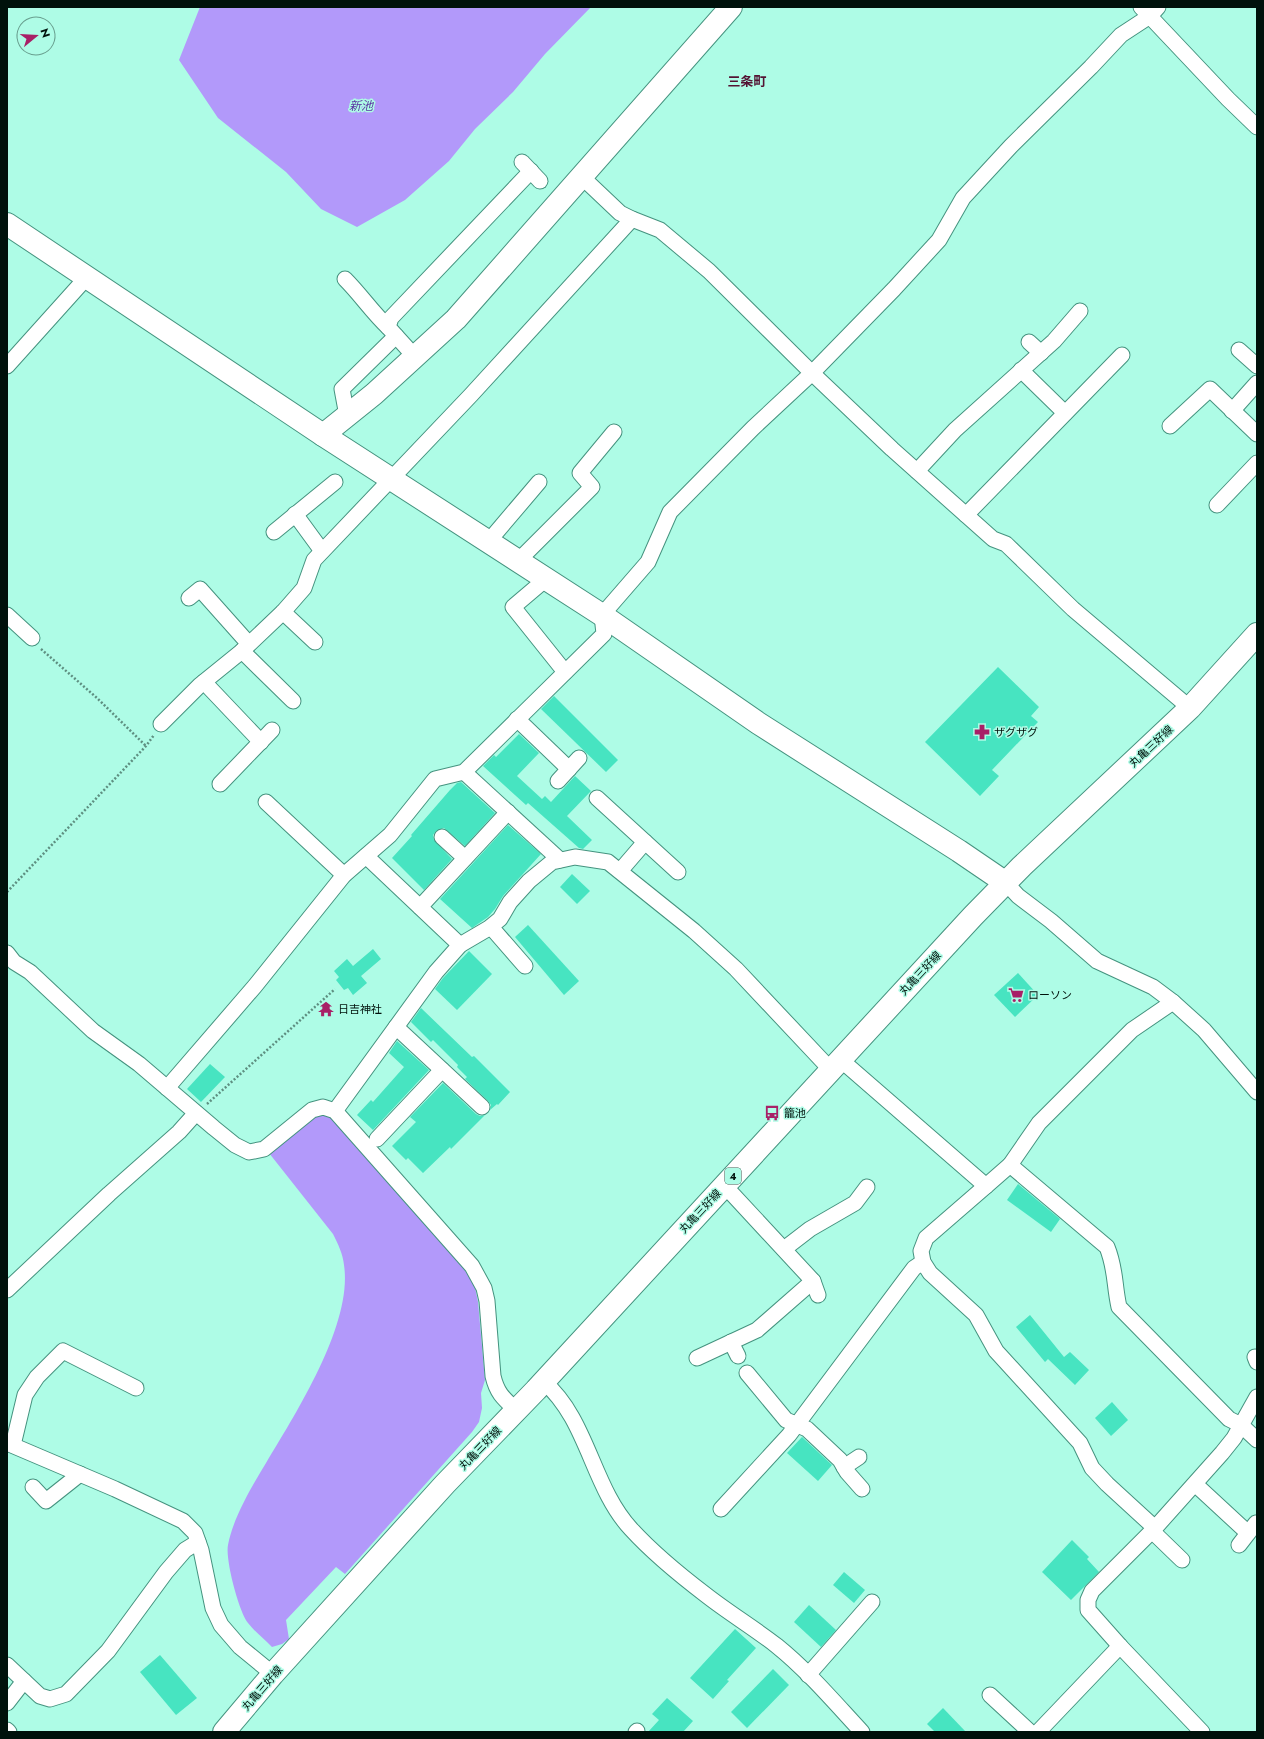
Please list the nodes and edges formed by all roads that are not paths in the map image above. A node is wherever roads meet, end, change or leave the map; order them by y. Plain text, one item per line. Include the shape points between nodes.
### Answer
1 (731, 7) edge
2 (1150, 10) edge
3 (1257, 127) edge
4 (531, 172) dead end
5 (582, 177) junction
6 (632, 219) junction
7 (7, 224) edge
8 (87, 277) junction
9 (345, 279) dead end
10 (1080, 310) dead end
11 (392, 332) junction
12 (1029, 342) dead end
13 (1238, 350) dead end
14 (1041, 353) junction
15 (1122, 355) dead end
16 (416, 358) junction
17 (7, 366) edge
18 (1257, 366) edge
19 (1022, 370) junction
20 (812, 373) junction
21 (1257, 383) edge
22 (1232, 411) junction
23 (1065, 413) junction
24 (347, 416) junction
25 (1170, 426) dead end
26 (614, 432) dead end
27 (1257, 434) edge
28 (323, 435) junction
29 (1257, 463) edge
30 (917, 471) junction
31 (391, 479) junction
32 (335, 482) dead end
33 (539, 482) dead end
34 (1217, 505) dead end
35 (295, 514) junction
36 (966, 515) junction
37 (274, 532) dead end
38 (488, 542) junction
39 (322, 551) junction
40 (518, 561) junction
41 (546, 579) junction
42 (189, 598) dead end
43 (283, 612) junction
44 (7, 615) edge
45 (602, 615) junction
46 (1257, 634) edge
47 (32, 638) road end
48 (315, 642) dead end
49 (246, 648) junction
50 (565, 672) junction
51 (204, 682) junction
52 (293, 701) dead end
53 (1190, 708) junction
54 (517, 719) junction
55 (161, 724) road end
56 (272, 730) dead end
57 (261, 742) junction
58 (579, 758) dead end
59 (569, 769) junction
60 (464, 772) junction
61 (558, 780) dead end
62 (220, 784) dead end
63 (597, 798) dead end
64 (266, 802) dead end
65 (508, 812) junction
66 (442, 837) dead end
67 (645, 842) junction
68 (366, 856) junction
69 (465, 858) junction
70 (560, 860) junction
71 (620, 871) junction
72 (678, 872) dead end
73 (344, 874) junction
74 (1006, 883) junction
75 (420, 907) junction
76 (491, 927) junction
77 (460, 945) junction
78 (9, 963) edge
79 (525, 966) dead end
80 (1173, 1002) junction
81 (396, 1027) junction
82 (836, 1065) junction
83 (442, 1070) junction
84 (168, 1088) junction
85 (1257, 1092) edge
86 (482, 1107) dead end
87 (335, 1111) junction
88 (196, 1113) junction
89 (377, 1139) dead end
90 (1010, 1165) junction
91 (724, 1185) junction
92 (986, 1186) junction
93 (867, 1187) dead end
94 (784, 1249) junction
95 (923, 1262) junction
96 (7, 1290) edge
97 (697, 1358) dead end
98 (746, 1373) dead end
99 (544, 1382) junction
100 (136, 1388) dead end
101 (1257, 1397) edge
102 (516, 1410) junction
103 (796, 1424) junction
104 (1241, 1425) junction
105 (1257, 1440) edge
106 (10, 1444) edge
107 (859, 1457) dead end
108 (844, 1467) junction
109 (80, 1474) junction
110 (1195, 1484) junction
111 (33, 1487) dead end
112 (862, 1489) dead end
113 (721, 1508) dead end
114 (1252, 1528) edge
115 (1154, 1530) junction
116 (198, 1542) junction
117 (1239, 1545) dead end
118 (1182, 1560) dead end
119 (872, 1602) dead end
120 (1120, 1646) junction
121 (7, 1665) edge
122 (273, 1674) junction
123 (808, 1675) junction
124 (24, 1681) junction
125 (990, 1695) dead end
126 (7, 1703) edge
127 (7, 1730) edge
128 (9, 1732) edge
129 (224, 1732) edge
130 (862, 1732) edge
131 (1030, 1732) edge
132 (1038, 1732) edge
133 (1202, 1732) edge

1 - 5 street
2 - 3 street via 1228,99
2 - 20 street via 1120,35 1011,146 963,198 939,240
4 - 11 street via 391,318
5 - 6 street via 620,213
5 - 16 street via 456,319
6 - 20 street via 660,230 709,271
6 - 31 street
7 - 8 street
8 - 17 street
8 - 28 street
9 - 11 street
10 - 14 street
11 - 16 street
11 - 24 street via 342,389
12 - 14 street
13 - 18 street
14 - 19 street
15 - 23 street
16 - 24 street
19 - 23 street
19 - 30 street via 955,430
20 - 30 street
20 - 45 street via 670,512 648,562
21 - 22 street
22 - 25 street via 1210,389
22 - 27 street
23 - 36 street
24 - 28 street
26 - 40 street via 580,473 592,487
28 - 31 street
29 - 34 street
30 - 36 street
31 - 38 street
31 - 39 street
32 - 35 street
33 - 38 street
35 - 37 street
35 - 39 street
36 - 53 street via 993,539 1006,544 1074,609
38 - 40 street
39 - 43 street via 314,560 304,588
40 - 41 street
41 - 45 street
41 - 50 street via 513,608
42 - 49 street via 200,589
43 - 48 street
43 - 49 street
44 - 47 street
45 - 50 street via 604,634
45 - 74 street via 758,723
46 - 53 street, 丸亀三好線 / 4
49 - 51 street
49 - 52 street
50 - 54 street
51 - 55 street
51 - 57 street
53 - 74 street, 丸亀三好線 / 4
54 - 59 street
54 - 60 street
56 - 57 street
57 - 62 street
58 - 59 street
59 - 61 street
60 - 65 street
60 - 68 street via 435,779 390,835
63 - 67 street
64 - 73 street via 310,834
65 - 69 street
65 - 70 street
66 - 69 street
67 - 71 street
67 - 72 street
68 - 73 street
68 - 75 street
69 - 75 street
70 - 71 street via 575,857 608,862
70 - 76 street via 552,862 529,882
71 - 82 street via 694,931
73 - 84 street via 256,986
74 - 80 street via 1096,961 1153,987
74 - 82 street, 丸亀三好線 / 4
75 - 77 street
76 - 77 street
76 - 79 street
77 - 81 street via 436,972
78 - 84 street via 30,972 93,1031
80 - 85 street via 1204,1030
80 - 90 street via 1132,1030 1039,1123
81 - 83 street
81 - 87 street
82 - 91 street, 丸亀三好線 / 4
82 - 92 street
83 - 86 street
83 - 89 street
84 - 88 street
87 - 88 street via 323,1107 312,1110 264,1149 249,1152 235,1145
87 - 102 street via 478,1275 487,1301 495,1387
88 - 96 street via 179,1132
90 - 92 street
90 - 104 street via 1107,1247 1113,1261 1119,1307 1229,1419
91 - 94 street
91 - 99 street, 丸亀三好線 / 4
92 - 95 street via 926,1238 922,1250
93 - 94 street via 855,1203 810,1229
94 - 97 street via 816,1288 734,1349
95 - 103 street via 914,1268
95 - 115 street via 930,1272 976,1315 996,1351 1080,1443 1097,1474
98 - 103 street via 786,1420
99 - 102 street, 丸亀三好線 / 4
99 - 123 street via 568,1409 609,1496 631,1529 706,1596 778,1647
100 - 106 street via 63,1351 37,1377 25,1396
101 - 104 street
102 - 122 street, 丸亀三好線 / 4 via 445,1484
103 - 108 street via 807,1429 840,1460
103 - 113 street via 739,1498
104 - 105 street
104 - 110 street via 1222,1454
106 - 109 street
107 - 108 street
108 - 112 street
109 - 111 street via 50,1506
109 - 116 street via 183,1521 195,1533
110 - 114 street
110 - 115 street
114 - 117 street
115 - 118 street
115 - 120 street via 1092,1591 1088,1600 1088,1610
116 - 122 street via 213,1608 221,1625 240,1647
116 - 124 street via 185,1550 171,1566 108,1650 66,1694 50,1699 40,1696
119 - 123 street
120 - 132 street
120 - 133 street
121 - 124 street
122 - 129 street, 丸亀三好線 / 4
123 - 130 street
124 - 126 street
125 - 131 street
127 - 128 street

